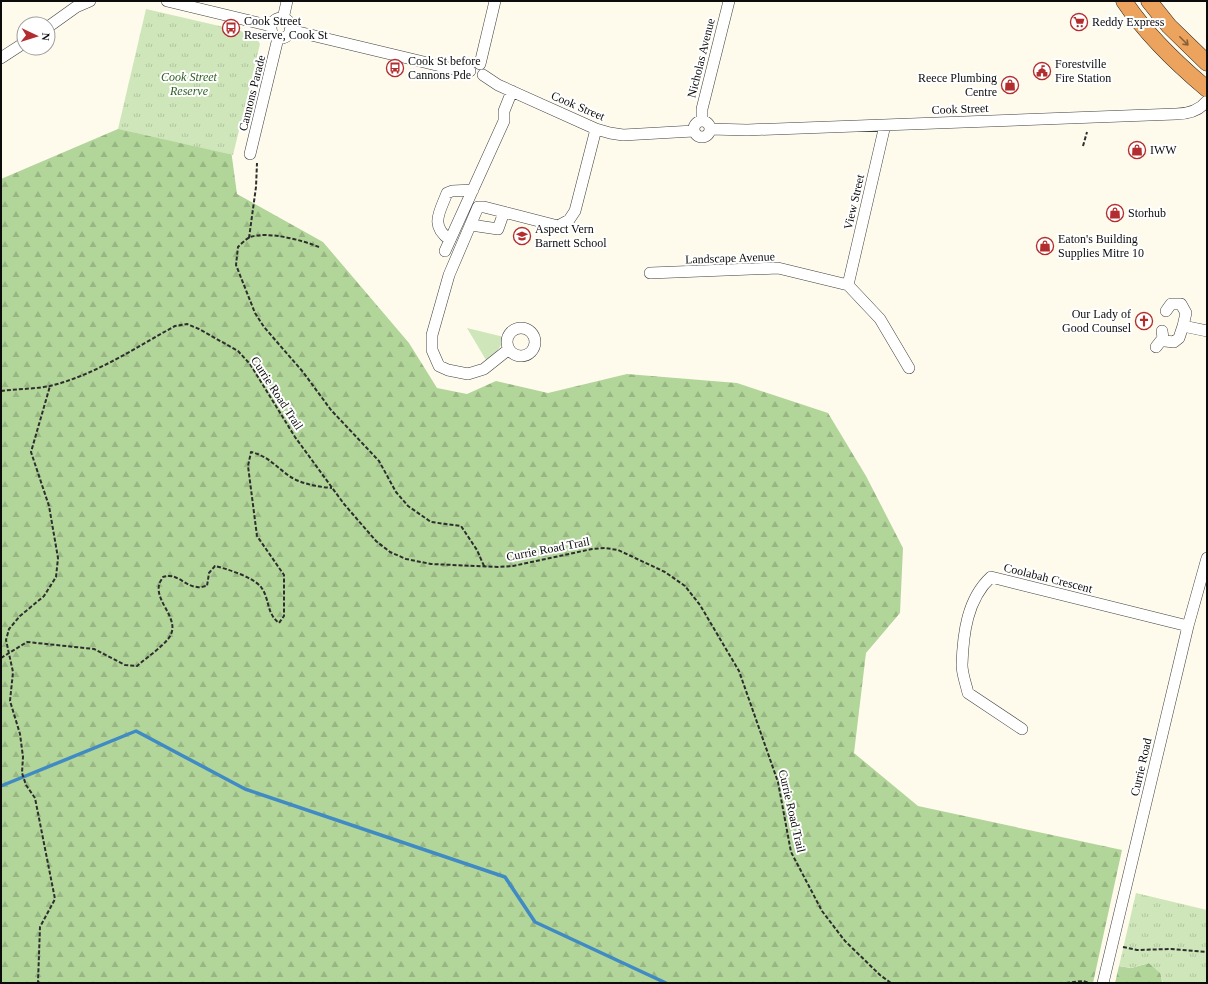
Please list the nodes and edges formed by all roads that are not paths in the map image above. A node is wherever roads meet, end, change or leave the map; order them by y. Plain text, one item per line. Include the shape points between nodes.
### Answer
1 (90, 1) edge
2 (167, 1) edge
3 (287, 1) edge
4 (495, 1) edge
5 (729, 1) edge
6 (1124, 1) edge
7 (1149, 1) edge
8 (283, 19) junction
9 (56, 21) edge
10 (271, 26) junction
11 (290, 30) junction
12 (278, 38) junction
13 (16, 48) edge
14 (1, 58) edge
15 (1207, 63) edge
16 (480, 64) junction
17 (470, 71) junction
18 (483, 75) junction
19 (1207, 89) edge
20 (512, 91) junction
21 (1207, 101) edge
22 (702, 121) junction
23 (885, 125) junction
24 (710, 128) junction
25 (596, 130) junction
26 (694, 132) junction
27 (250, 154) road end
28 (473, 190) junction
29 (504, 212) junction
30 (471, 224) junction
31 (450, 240) junction
32 (445, 251) dead end
33 (650, 273) dead end
34 (848, 285) junction
35 (1168, 305) dead end
36 (1183, 326) junction
37 (1207, 331) edge
38 (1160, 339) dead end
39 (509, 349) dead end
40 (908, 368) dead end
41 (1207, 558) edge
42 (1205, 574) edge
43 (1188, 626) junction
44 (1022, 729) dead end
45 (1103, 983) edge

1 - 9 street via 76,7
2 - 10 street
3 - 8 street
4 - 16 street
5 - 22 street, Nicholas Avenue via 702,109
6 - 19 highway via 1167,54
7 -> 15 highway via 1169,26
8 - 10 street via 275,21
8 - 11 street via 290,24
10 - 12 street via 273,34
11 - 12 street via 285,37
11 - 17 street
12 - 27 street, Cannons Parade
13 - 14 street
16 - 17 street via 473,65
16 - 18 street via 484,69
17 - 18 street via 476,78
18 - 20 street, Cook Street
20 - 25 street, Cook Street
20 - 28 street via 504,111 504,121
21 - 23 street, Cook Street via 1199,108 1180,114
22 - 24 street via 709,124
22 - 26 street via 695,124
23 - 24 street, Cook Street via 747,130
23 - 34 street, View Street
24 - 26 street via 707,136 697,136
25 - 26 street, Cook Street via 622,134
25 - 29 street via 575,211 569,220 558,226
28 - 31 street
28 - 31 street via 452,190 447,193 438,216 438,226 443,235
29 - 30 street via 478,207
29 - 30 street via 498,229
30 - 39 street via 449,275 432,335 432,350 439,366 468,374 484,368
31 - 32 street
33 - 34 street, Landscape Avenue via 778,268
34 - 40 street via 880,319
35 - 36 street via 1182,304 1186,313
36 - 37 street
36 - 38 street via 1177,341
41 - 42 street, Currie Road
42 - 43 street, Currie Road
43 - 44 street, Coolabah Crescent via 991,577 980,587 968,614 962,667 968,693
43 - 45 street, Currie Road

